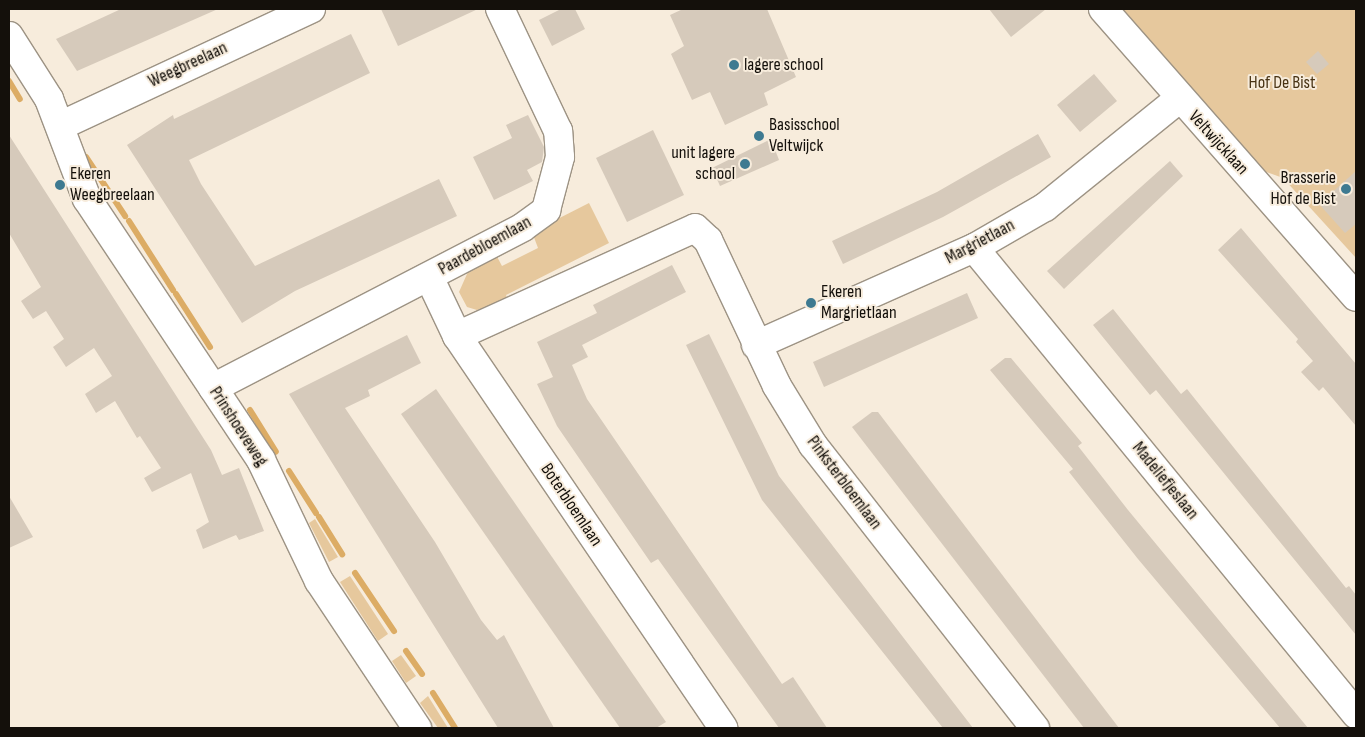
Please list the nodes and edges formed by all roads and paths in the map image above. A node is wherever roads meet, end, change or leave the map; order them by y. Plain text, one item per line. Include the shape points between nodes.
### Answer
1 (311, 9) edge
2 (500, 9) edge
3 (1103, 9) edge
4 (9, 36) edge
5 (1179, 99) junction
6 (63, 124) junction
7 (974, 248) junction
8 (429, 277) junction
9 (1356, 297) edge
10 (457, 336) junction
11 (756, 345) junction
12 (222, 383) junction
13 (1356, 714) edge
14 (417, 728) edge
15 (723, 728) edge
16 (1035, 728) edge

1 - 6 street, Weegbreelaan
2 - 8 street, Paardebloemlaan via 558,131 560,157 546,210
3 - 5 street, Veltwijcklaan
4 - 6 street, Prinshoeveweg
5 - 7 street, Margrietlaan via 1044,206
5 - 9 street, Veltwijcklaan
6 - 12 street, Prinshoeveweg via 87,199
7 - 11 street, Margrietlaan
7 - 13 street, Madeliefjeslaan
8 - 10 street, Boterbloemlaan
8 - 12 street, Paardebloemlaan
10 - 11 street, Pinksterbloemlaan via 682,230 695,228 708,240
10 - 15 street, Boterbloemlaan
11 - 16 street, Pinksterbloemlaan via 813,445
12 - 14 street, Prinshoeveweg via 341,618

